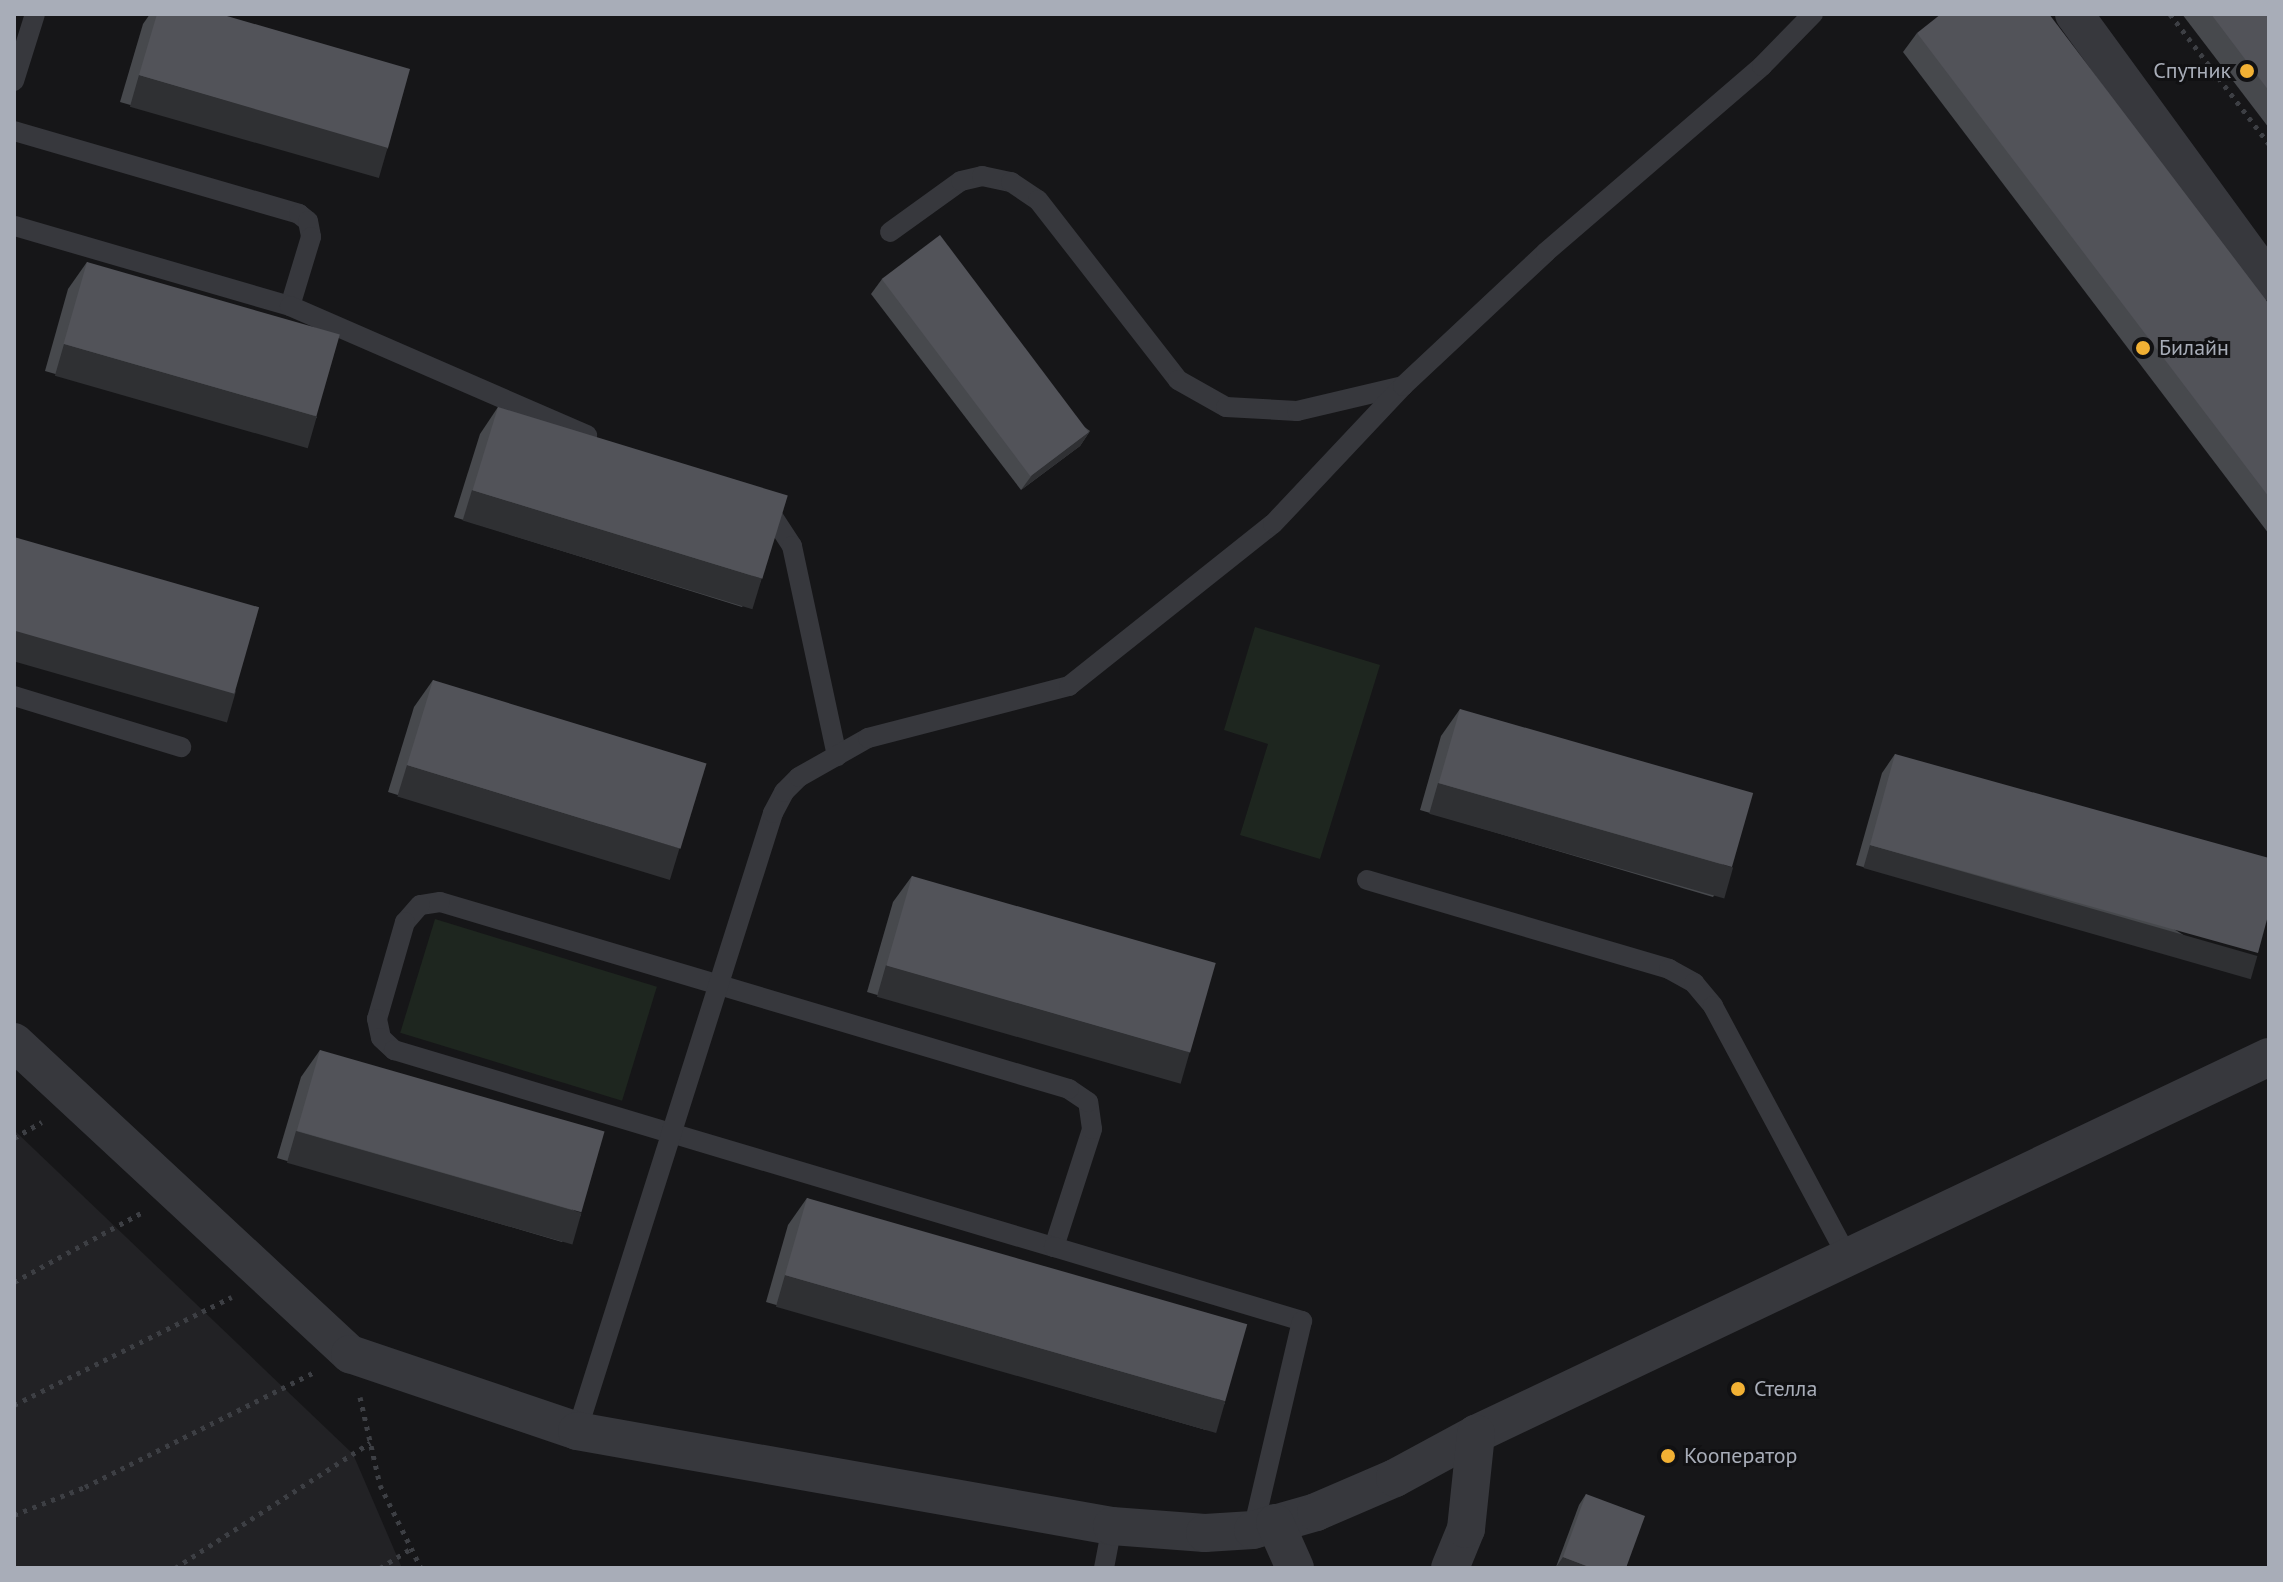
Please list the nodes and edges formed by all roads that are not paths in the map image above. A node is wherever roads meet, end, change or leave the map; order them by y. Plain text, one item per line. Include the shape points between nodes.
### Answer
1 (35, 14) edge
2 (1813, 14) edge
3 (2074, 14) edge
4 (14, 81) edge
5 (14, 131) edge
6 (14, 226) edge
7 (890, 232) dead end
8 (2269, 281) edge
9 (290, 306) junction
10 (1403, 386) junction
11 (606, 441) edge
12 (749, 488) edge
13 (14, 696) edge
14 (181, 747) dead end
15 (837, 756) junction
16 (1367, 880) dead end
17 (718, 986) junction
18 (14, 1042) edge
19 (2266, 1061) edge
20 (671, 1133) junction
21 (1054, 1247) junction
22 (1848, 1258) junction
23 (577, 1431) junction
24 (1476, 1434) junction
25 (1112, 1526) junction
26 (1264, 1527) junction
27 (1104, 1568) edge
28 (1295, 1568) edge
29 (1450, 1568) edge

1 - 4 lane
2 - 10 lane
3 - 8 street
5 - 9 lane via 299,214 308,221 311,237
6 - 9 lane
7 - 10 lane via 961,181 982,176 1011,182 1038,200 1178,380 1226,407 1297,411
9 - 11 lane via 561,427
10 - 15 lane via 1273,524 1069,686 868,738
12 - 15 lane via 777,516 792,546
13 - 14 lane
15 - 17 lane via 799,777 773,813
16 - 22 lane via 1669,969 1694,983 1713,1006
17 - 20 lane
17 - 20 lane via 440,902 420,905 405,922 377,1019 381,1038 394,1050
17 - 21 lane via 1069,1089 1088,1102 1092,1129
18 - 23 street via 350,1354
19 - 22 street
20 - 21 lane
20 - 23 lane
21 - 26 lane via 1302,1321
22 - 24 street
23 - 25 street
24 - 26 street via 1395,1478 1316,1512
24 - 29 street via 1466,1529
25 - 26 street via 1205,1533
25 - 27 lane
26 - 28 street

